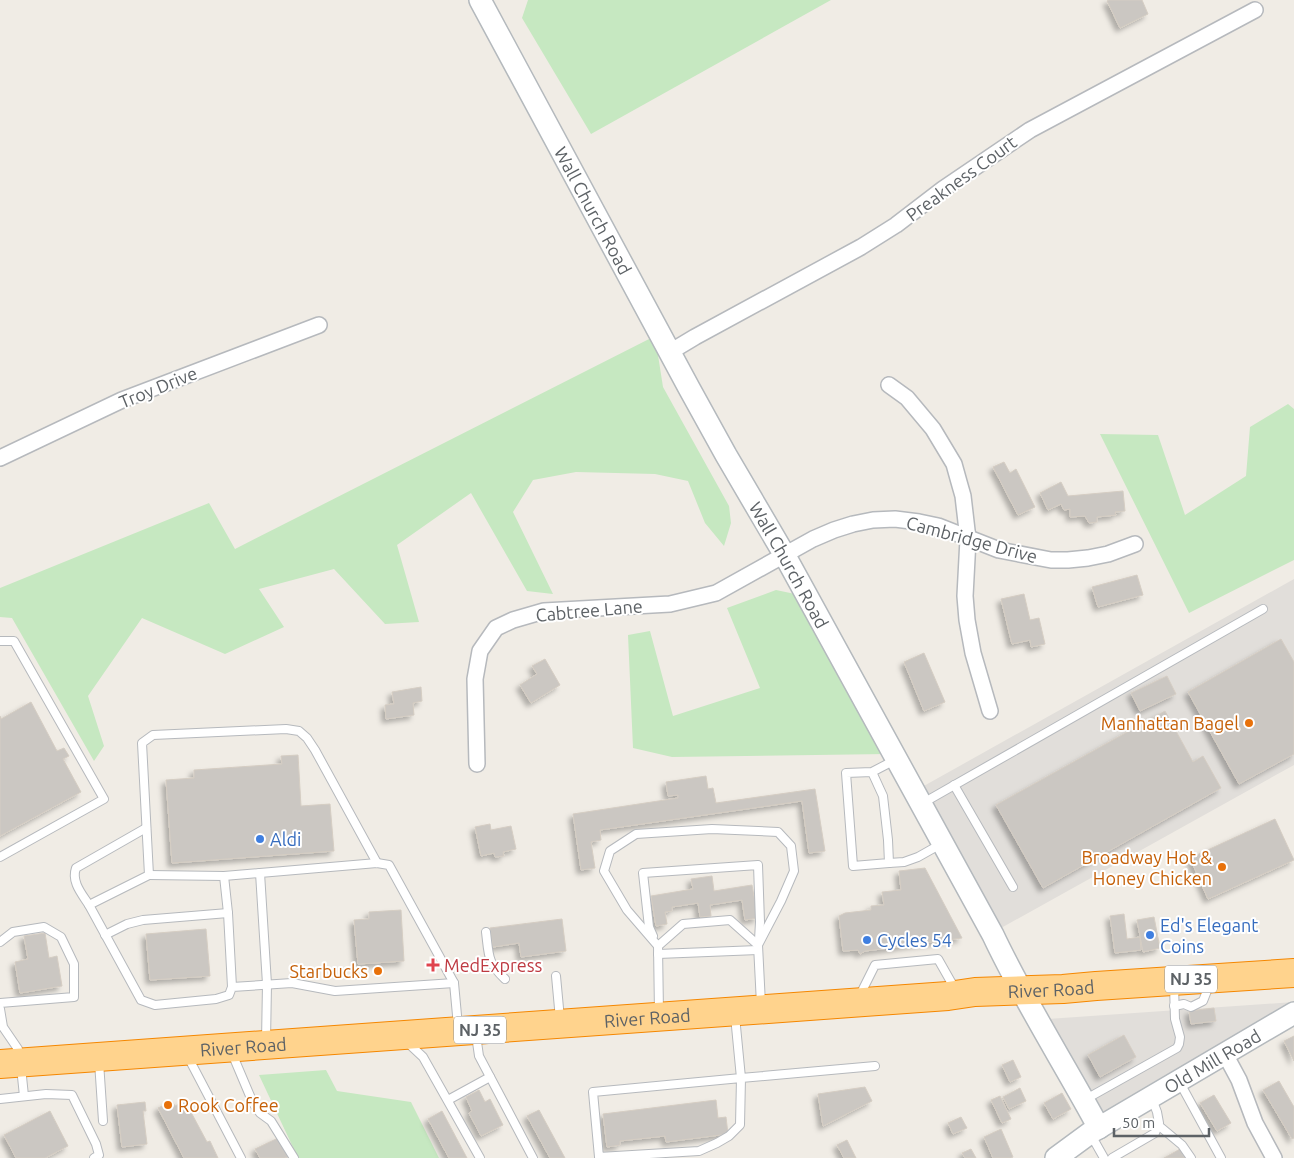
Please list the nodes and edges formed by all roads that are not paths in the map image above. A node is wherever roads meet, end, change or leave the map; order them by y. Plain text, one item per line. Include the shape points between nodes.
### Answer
1 (480, 0) edge
2 (1255, 10) dead end
3 (320, 325) dead end
4 (670, 352) junction
5 (889, 385) dead end
6 (0, 458) edge
7 (968, 539) junction
8 (1135, 544) dead end
9 (784, 554) junction
10 (1263, 609) dead end
11 (0, 641) edge
12 (990, 711) dead end
13 (897, 759) junction
14 (477, 764) dead end
15 (872, 772) junction
16 (954, 785) junction
17 (921, 804) junction
18 (146, 828) junction
19 (943, 844) junction
20 (0, 857) edge
21 (377, 863) junction
22 (889, 863) junction
23 (260, 873) junction
24 (148, 875) junction
25 (224, 876) junction
26 (1013, 887) dead end
27 (89, 905) junction
28 (228, 913) junction
29 (486, 932) dead end
30 (105, 935) junction
31 (0, 942) edge
32 (758, 947) junction
33 (658, 950) junction
34 (1294, 973) edge
35 (556, 976) dead end
36 (505, 979) dead end
37 (454, 983) junction
38 (267, 984) junction
39 (232, 987) junction
40 (1021, 990) junction
41 (1174, 993) junction
42 (959, 995) junction
43 (0, 1003) edge
44 (857, 1003) junction
45 (0, 1009) edge
46 (748, 1011) junction
47 (1294, 1013) edge
48 (659, 1017) junction
49 (560, 1024) junction
50 (2, 1031) edge
51 (467, 1031) junction
52 (401, 1036) junction
53 (266, 1045) junction
54 (230, 1048) junction
55 (185, 1051) junction
56 (1225, 1054) junction
57 (99, 1057) junction
58 (13, 1063) edge
59 (875, 1066) dead end
60 (490, 1077) junction
61 (741, 1078) junction
62 (1179, 1081) junction
63 (24, 1096) junction
64 (1151, 1097) junction
65 (0, 1099) edge
66 (448, 1100) junction
67 (1084, 1100) junction
68 (103, 1121) dead end
69 (1158, 1125) junction
70 (1094, 1131) junction
71 (94, 1158) edge
72 (241, 1158) edge
73 (294, 1158) edge
74 (480, 1158) edge
75 (533, 1158) edge
76 (1056, 1158) edge
77 (1104, 1158) edge
78 (1112, 1158) edge
79 (1191, 1158) edge
80 (1221, 1158) edge
81 (1274, 1158) edge

1 - 4 street, Wall Church Road
2 - 4 street, Preakness Court via 1030,130 861,247
3 - 6 street, Troy Drive via 122,400
4 - 9 street, Wall Church Road
5 - 7 street via 919,411 954,464 963,496
7 - 8 street, Cambridge Drive via 999,550 1051,560 1088,558
7 - 9 street, Cambridge Drive via 919,522 873,520 834,530
7 - 12 street via 967,620
9 - 13 street, Wall Church Road
9 - 14 street, Cabtree Lane via 716,593 670,604 544,611 496,628 480,651 475,679
10 - 16 lane
11 - 20 lane via 14,641 104,799
13 - 15 lane
13 - 17 street, Wall Church Road
15 - 22 lane via 883,796
15 - 22 lane via 846,773 853,866
16 - 17 lane
16 - 26 lane
17 - 19 street, Wall Church Road
18 - 21 lane via 142,743 153,735 286,729 299,731 307,738
18 - 24 lane
18 - 27 lane via 76,868 75,881
19 - 22 lane via 904,862
19 - 40 street, Wall Church Road
21 - 23 lane
21 - 37 lane via 389,865
23 - 25 lane
23 - 38 lane
24 - 25 lane
24 - 27 lane
25 - 28 lane
27 - 30 lane
28 - 30 lane via 143,920
28 - 39 lane
29 - 36 lane via 489,959
30 - 39 lane via 141,1000 155,1005 216,999 229,995
31 - 43 lane via 13,932 44,927 61,937 74,964 74,997
32 - 33 lane
32 - 33 lane via 730,920 683,924
32 - 33 lane via 758,866 643,873 649,927
32 - 33 lane via 794,870 791,846 778,832 712,829 636,834 610,851 604,871 627,910
32 - 46 lane
33 - 48 lane
34 - 41 highway, River Road / NJ 35 via 1211,978
35 - 49 lane
37 - 38 lane via 334,991 292,983
37 - 51 lane
38 - 39 lane
38 - 53 lane
40 - 41 highway, River Road / NJ 35
40 - 42 highway, River Road / NJ 35
40 - 67 street, Wall Church Road
41 - 67 lane via 1175,1019 1180,1037 1177,1048
42 - 44 highway, River Road / NJ 35
42 - 44 lane via 938,959 875,965
44 - 46 highway, River Road / NJ 35
45 - 50 lane
46 - 48 highway, River Road / NJ 35
46 - 61 lane
47 - 56 street, Old Mill Road
48 - 49 highway, River Road / NJ 35
49 - 51 highway, River Road / NJ 35
50 - 58 lane via 18,1049
51 - 52 highway, River Road / NJ 35
51 - 60 lane
52 - 53 highway, River Road / NJ 35
52 - 66 lane via 423,1057
53 - 54 highway, River Road / NJ 35
54 - 55 highway, River Road / NJ 35
54 - 73 lane via 253,1103 271,1121
55 - 57 highway, River Road / NJ 35
55 - 72 lane
56 - 62 street, Old Mill Road
56 - 81 street
57 - 58 highway, River Road / NJ 35
57 - 68 lane
58 - 63 lane
59 - 61 lane
60 - 66 lane
60 - 75 lane
61 - 61 lane via 593,1092 599,1157 699,1150 717,1143 740,1125
62 - 64 street, Old Mill Road
62 - 80 lane
63 - 65 lane
63 - 71 lane via 72,1095 96,1144 99,1155
64 - 69 lane via 1158,1112
64 - 70 street, Old Mill Road
66 - 74 lane
67 - 70 street, Wall Church Road
69 - 78 lane via 1155,1133
69 - 79 lane via 1182,1145
70 - 76 street, Old Mill Road
70 - 77 lane

